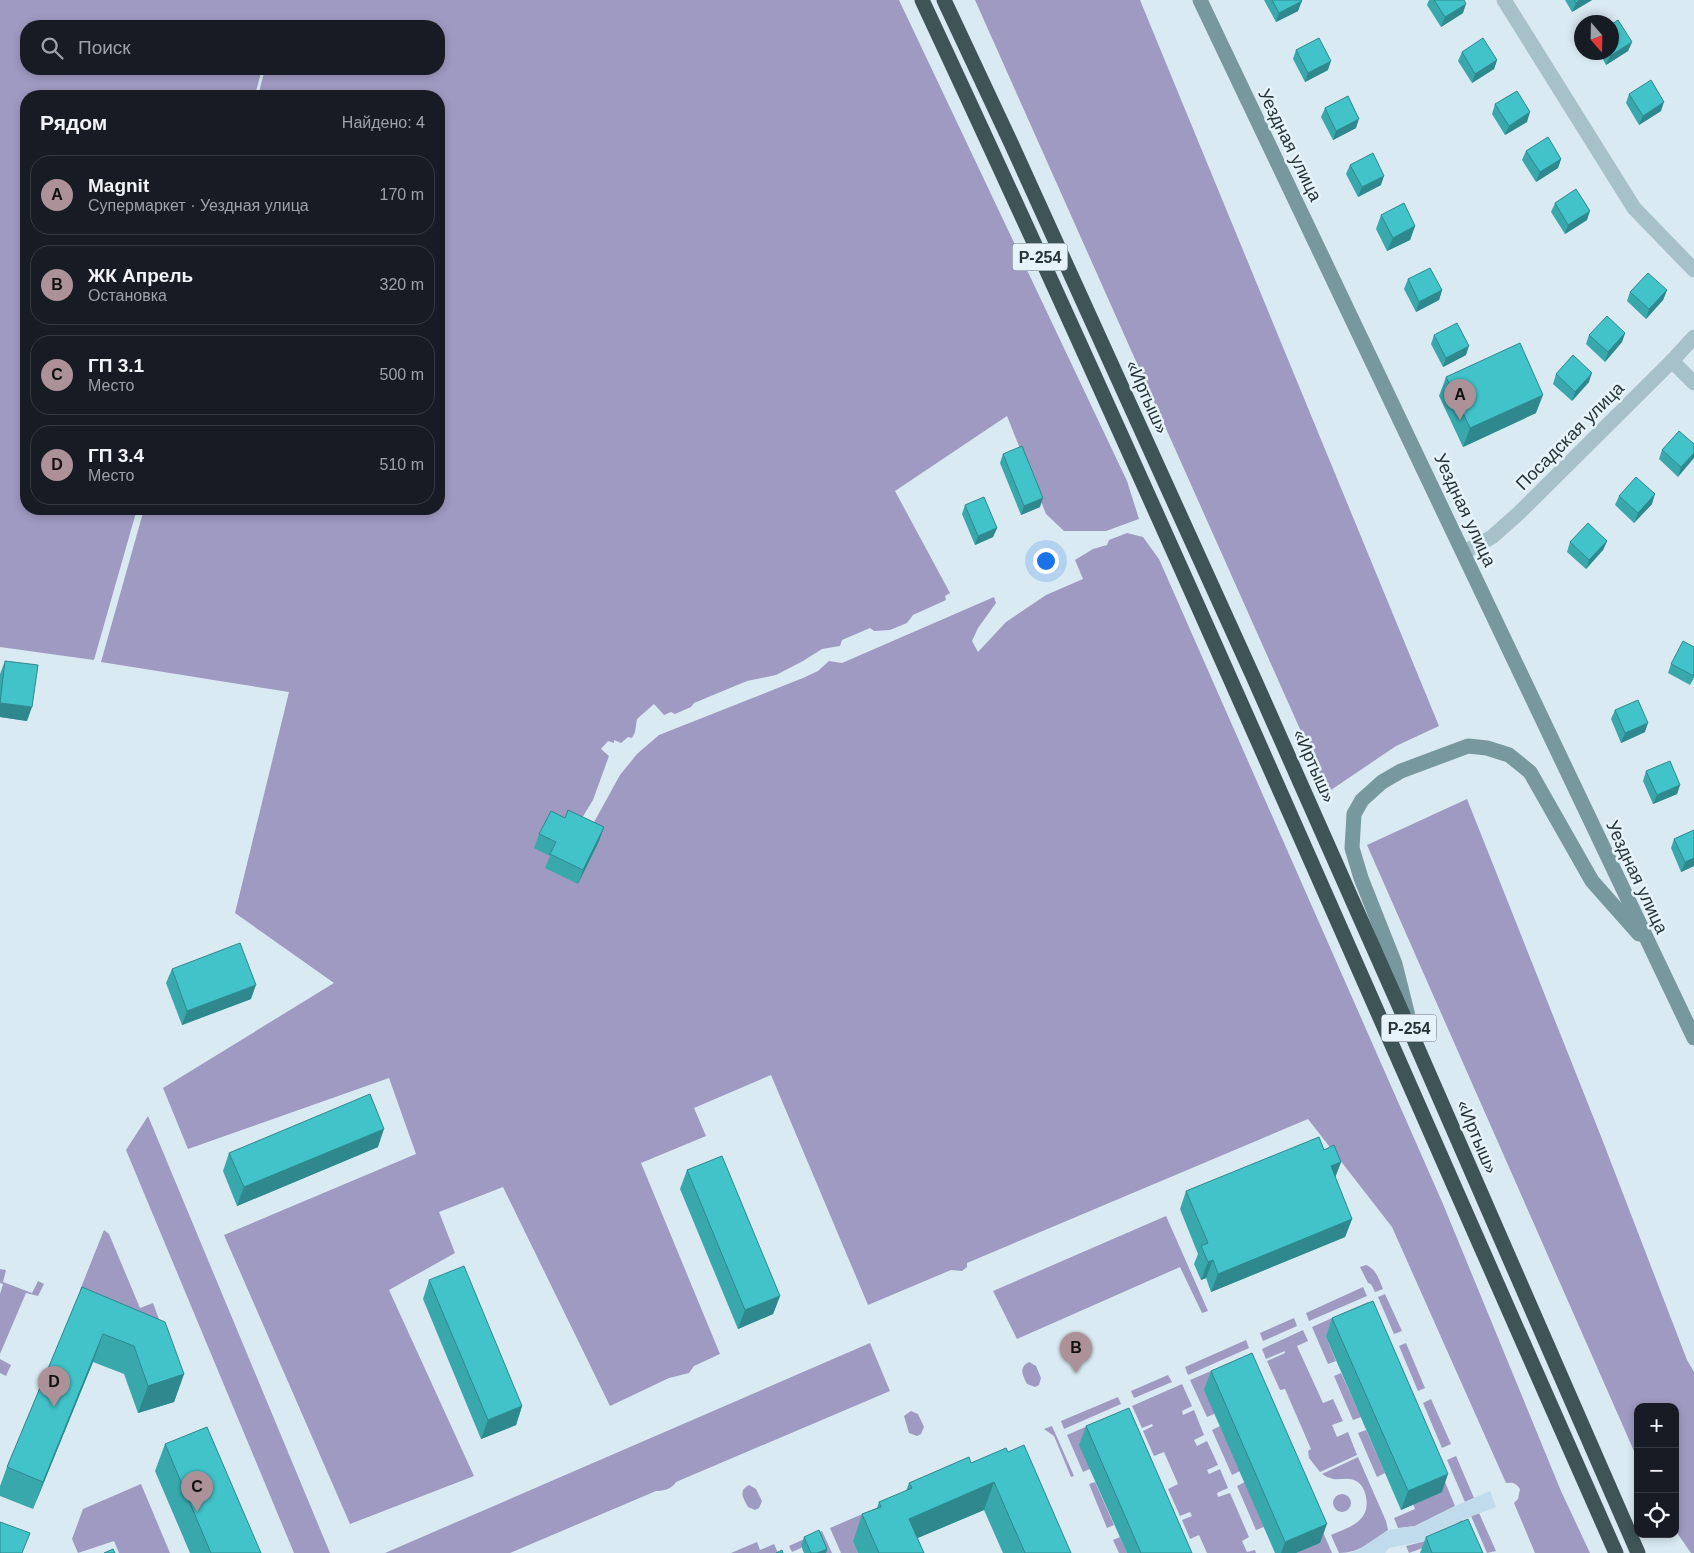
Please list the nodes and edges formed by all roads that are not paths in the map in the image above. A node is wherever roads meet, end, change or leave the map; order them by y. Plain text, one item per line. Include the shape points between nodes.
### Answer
1 (922, 0) edge
2 (944, 0) edge
3 (1200, 0) edge
4 (1504, 0) edge
5 (1694, 270) edge
6 (1694, 337) edge
7 (1672, 361) junction
8 (1694, 383) edge
9 (1464, 552) junction
10 (1650, 947) junction
11 (1412, 1034) junction
12 (1694, 1038) edge
13 (1616, 1553) edge
14 (1638, 1553) edge

1 - 13 highway, Р-254 via 1156,514
2 - 11 highway, «Иртыш» / Р-254 via 1252,674
3 - 9 street, Уездная улица
4 - 5 street via 1634,208
6 - 7 street, Посадская улица
7 - 8 street
7 - 9 street, Посадская улица via 1519,513 1492,537
9 - 10 street, Уездная улица
10 - 11 street via 1592,882 1530,772 1508,755 1468,746 1422,762 1382,782 1362,800 1354,814 1352,830 1352,848 1396,964
10 - 12 street, Уездная улица
11 - 14 highway, «Иртыш» / Р-254

